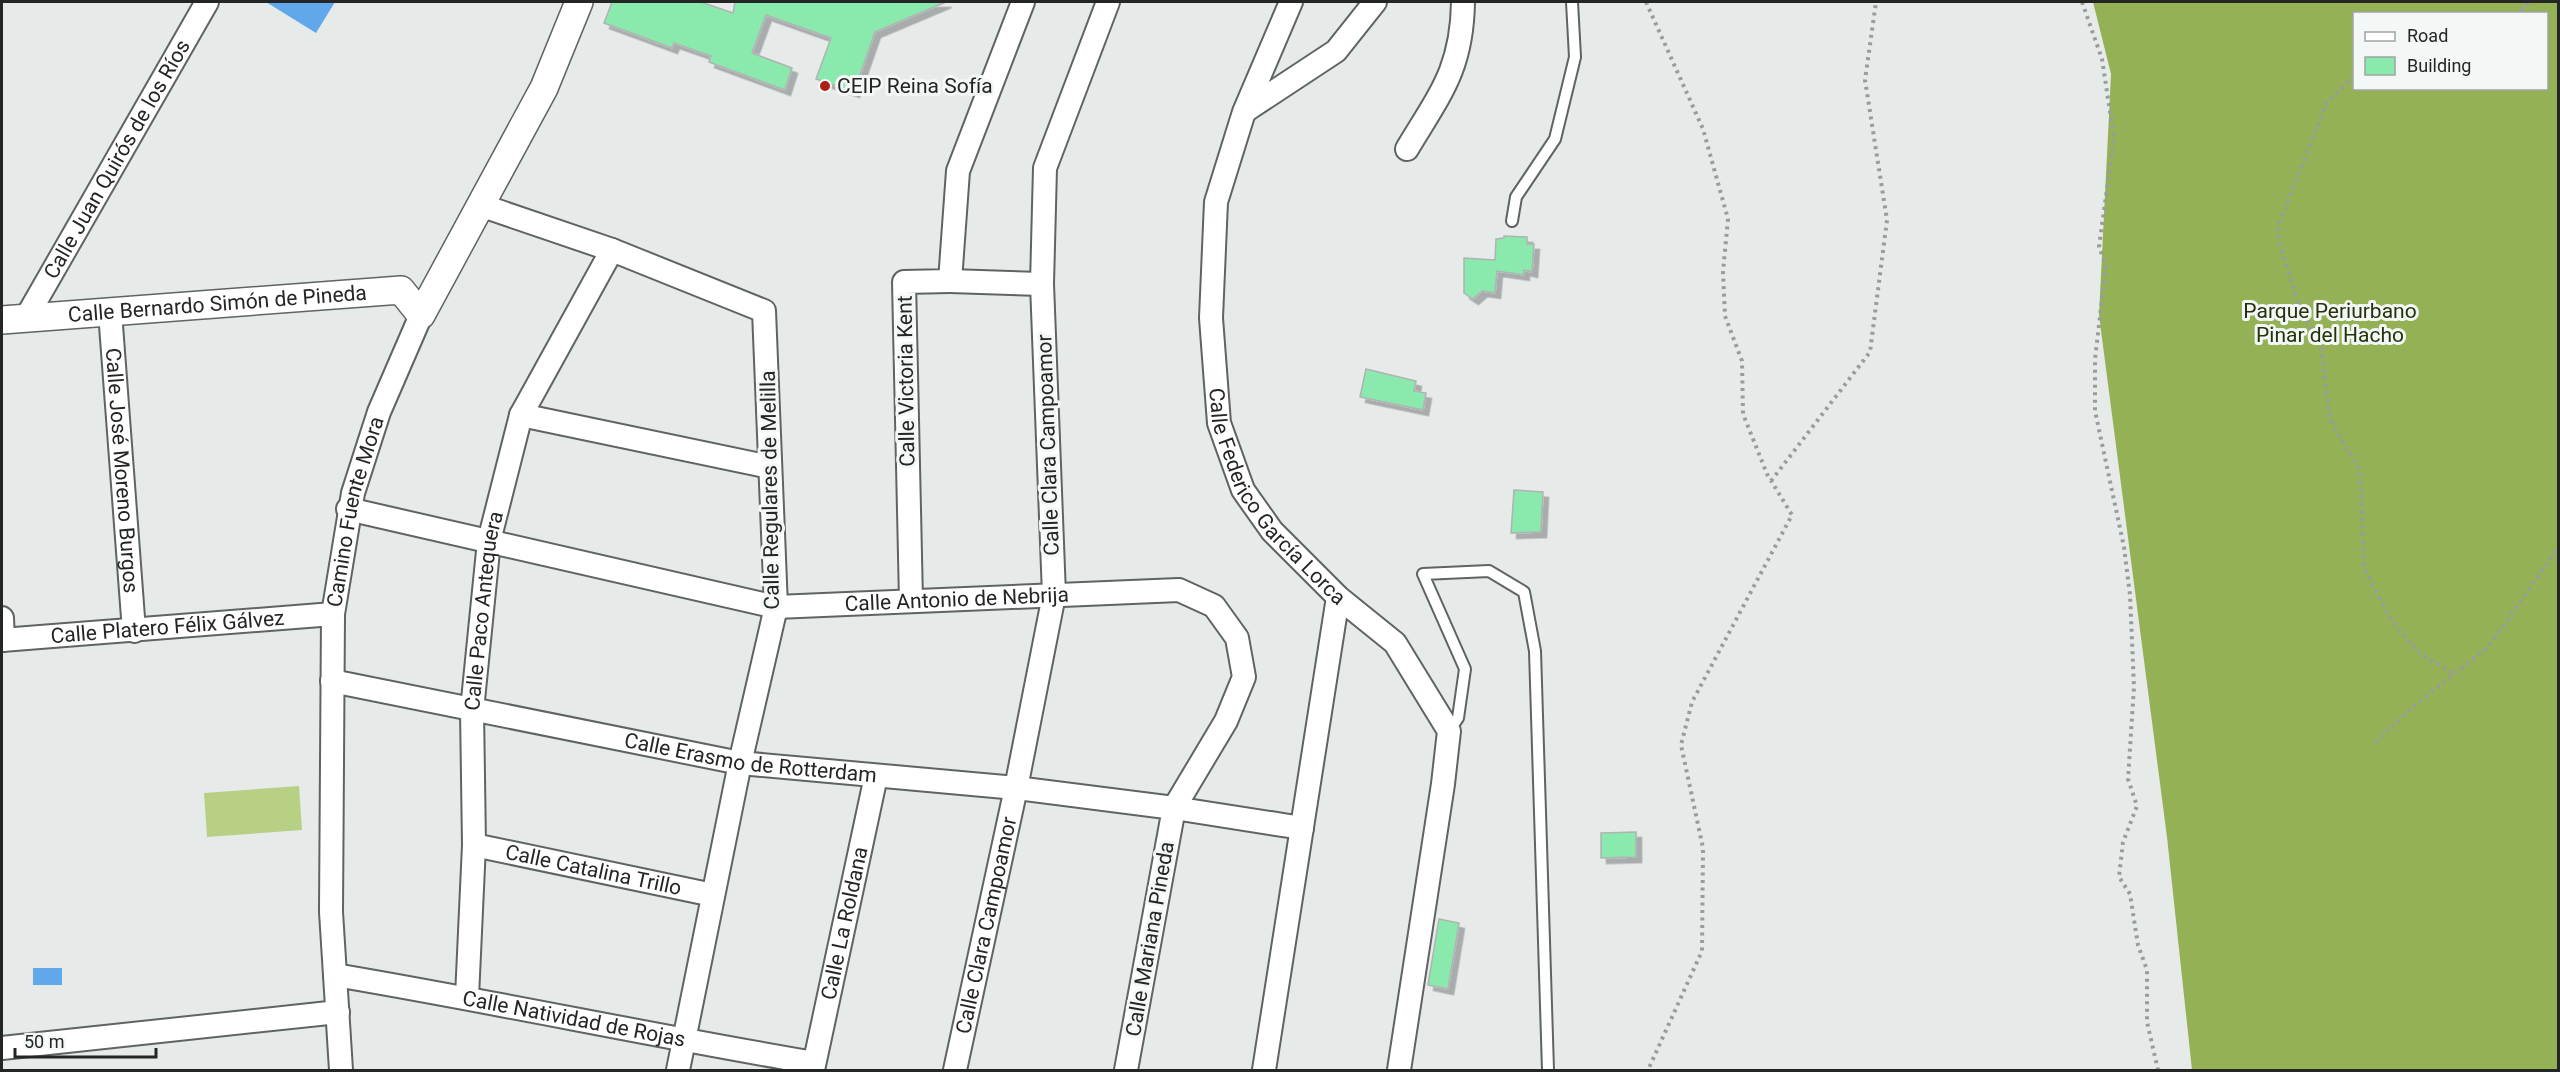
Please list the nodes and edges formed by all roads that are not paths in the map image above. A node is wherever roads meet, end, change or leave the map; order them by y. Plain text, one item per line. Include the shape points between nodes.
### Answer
1 (207, 2) edge
2 (579, 2) edge
3 (1023, 2) edge
4 (1108, 2) edge
5 (1290, 2) edge
6 (1374, 2) edge
7 (1463, 2) edge
8 (1572, 2) edge
9 (1244, 111) junction
10 (1407, 149) dead end
11 (480, 205) junction
12 (1512, 221) dead end
13 (612, 250) junction
14 (950, 280) junction
15 (1042, 285) junction
16 (110, 312) junction
17 (421, 315) junction
18 (14, 319) edge
19 (521, 415) junction
20 (770, 467) junction
21 (348, 509) junction
22 (489, 541) junction
23 (1053, 595) junction
24 (1338, 597) junction
25 (911, 601) junction
26 (776, 607) junction
27 (333, 614) junction
28 (134, 631) junction
29 (2, 632) edge
30 (332, 681) junction
31 (472, 710) junction
32 (1449, 731) junction
33 (740, 763) junction
34 (876, 776) junction
35 (1016, 788) junction
36 (1174, 808) junction
37 (1302, 828) junction
38 (474, 845) junction
39 (713, 895) junction
40 (335, 975) junction
41 (467, 997) junction
42 (338, 1012) junction
43 (683, 1041) junction
44 (2, 1048) edge
45 (814, 1067) edge
46 (341, 1071) edge
47 (678, 1071) edge
48 (956, 1071) edge
49 (1126, 1071) edge
50 (1264, 1071) edge
51 (1398, 1071) edge
52 (1548, 1071) edge

1 - 18 street, Calle Juan Quirós de los Ríos
2 - 11 street, Camino Fuente Mora via 544,88
3 - 14 street via 957,171
4 - 15 street, Calle Clara Campoamor via 1045,168
5 - 9 street, Calle Federico García Lorca
6 - 9 street via 1336,51
7 - 10 street via 1462,37 1450,77
8 - 12 lane via 1575,57 1555,139 1516,197
9 - 24 street, Calle Federico García Lorca via 1216,202 1212,318 1219,423 1243,490 1272,531
11 - 13 street, Calle Regulares de Melilla
11 - 17 street, Camino Fuente Mora
13 - 19 street, Calle Paco Antequera
13 - 20 street, Calle Regulares de Melilla via 764,311
14 - 15 street
14 - 25 street, Calle Victoria Kent via 904,282
15 - 23 street, Calle Clara Campoamor
16 - 17 street, Calle Bernardo Simón de Pineda via 401,290
16 - 18 street, Calle Bernardo Simón de Pineda
16 - 28 street, Calle José Moreno Burgos
17 - 21 street, Camino Fuente Mora via 379,412
19 - 20 street
19 - 22 street, Calle Paco Antequera
20 - 26 street, Calle Regulares de Melilla
21 - 22 street, Calle Antonio de Nebrija
21 - 27 street, Camino Fuente Mora
22 - 26 street, Calle Antonio de Nebrija
22 - 31 street, Calle Paco Antequera
23 - 25 street, Calle Antonio de Nebrija
23 - 35 street, Calle Clara Campoamor
23 - 36 street, Calle Antonio de Nebrija via 1179,590 1214,606 1237,639 1244,676 1226,721
24 - 32 street via 1395,643
24 - 37 street, Calle Federico García Lorca
25 - 26 street, Calle Antonio de Nebrija
26 - 33 street, Calle Regulares de Melilla
27 - 28 street, Calle Platero Félix Gálvez
27 - 30 street, Camino Fuente Mora
28 - 29 street, Calle Platero Félix Gálvez
30 - 31 street, Calle Erasmo de Rotterdam
30 - 40 street, Camino Fuente Mora via 331,912
31 - 33 street, Calle Erasmo de Rotterdam
31 - 38 street, Calle Paco Antequera
32 - 51 street
32 - 52 lane via 1458,718 1465,669 1423,574 1489,571 1524,592 1535,651
33 - 34 street, Calle Erasmo de Rotterdam
33 - 39 street, Calle Regulares de Melilla
34 - 35 street, Calle Erasmo de Rotterdam
34 - 45 street, Calle La Roldana
35 - 36 street, Calle Erasmo de Rotterdam
35 - 48 street, Calle Clara Campoamor
36 - 37 street
36 - 49 street, Calle Mariana Pineda
37 - 50 street, Calle Federico García Lorca
38 - 39 street, Calle Catalina Trillo
38 - 41 street, Calle Paco Antequera
39 - 43 street, Calle Regulares de Melilla
40 - 41 street, Calle Natividad de Rojas
40 - 42 street, Camino Fuente Mora
41 - 43 street, Calle Natividad de Rojas
42 - 44 street
42 - 46 street, Camino Fuente Mora
43 - 45 street, Calle Natividad de Rojas
43 - 47 street, Calle Regulares de Melilla

